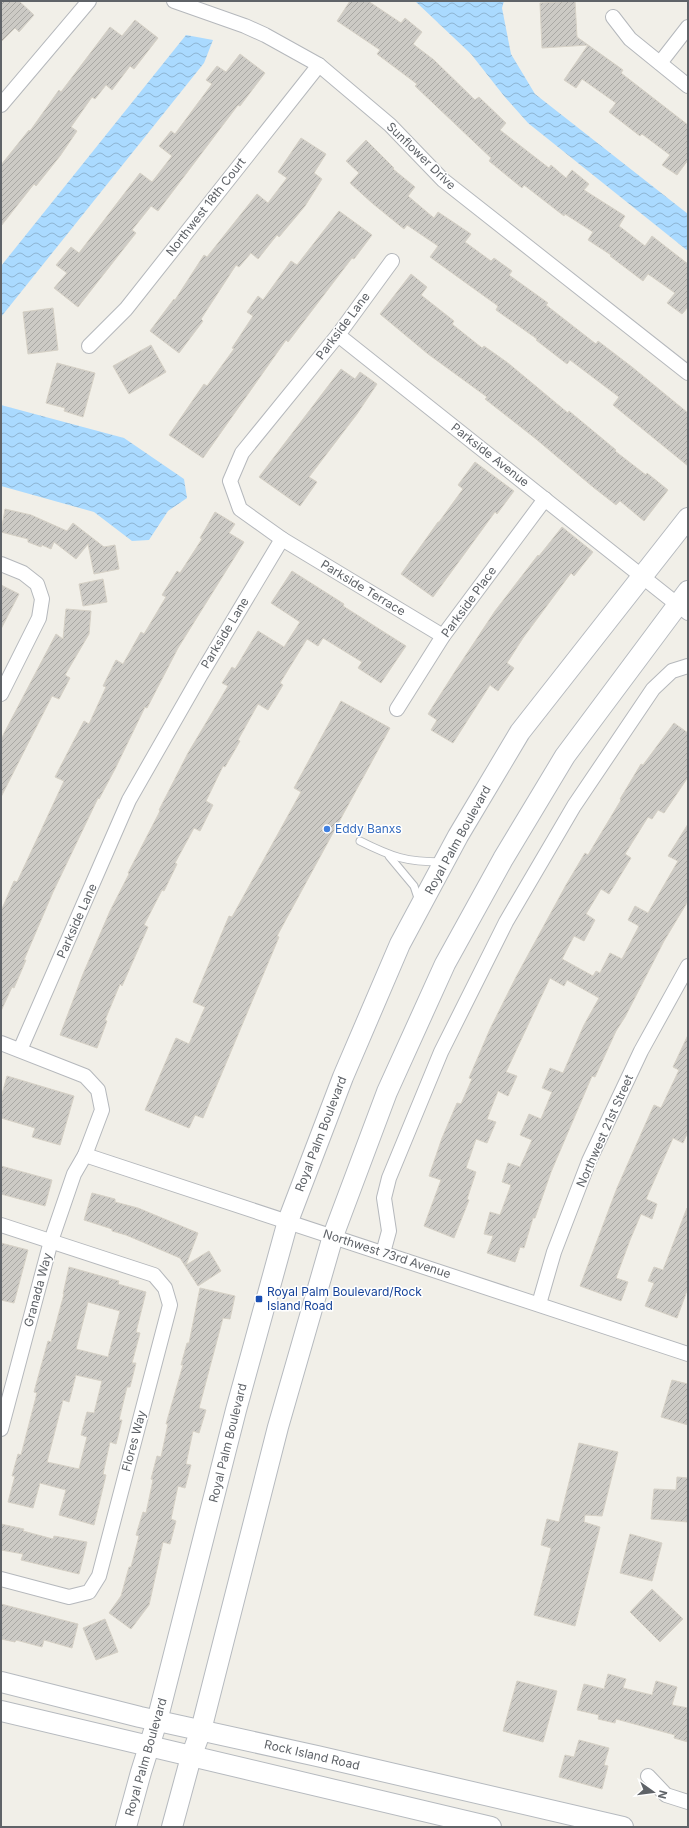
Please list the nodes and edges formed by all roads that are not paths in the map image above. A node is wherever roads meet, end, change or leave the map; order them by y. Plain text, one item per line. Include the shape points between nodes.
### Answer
1 (89, 1) edge
2 (174, 1) edge
3 (613, 17) dead end
4 (688, 27) edge
5 (660, 63) junction
6 (319, 65) junction
7 (688, 86) edge
8 (3, 98) edge
9 (392, 261) dead end
10 (338, 335) junction
11 (89, 346) dead end
12 (688, 373) edge
13 (545, 499) junction
14 (688, 518) edge
15 (282, 539) junction
16 (1, 564) edge
17 (642, 575) junction
18 (684, 603) edge
19 (443, 636) junction
20 (688, 666) edge
21 (1, 694) edge
22 (397, 709) dead end
23 (360, 841) dead end
24 (389, 856) junction
25 (444, 862) junction
26 (421, 906) junction
27 (688, 966) edge
28 (1, 1043) edge
29 (20, 1050) junction
30 (86, 1156) junction
31 (288, 1221) junction
32 (1, 1225) edge
33 (333, 1236) junction
34 (51, 1241) junction
35 (382, 1253) junction
36 (539, 1304) junction
37 (688, 1354) edge
38 (1, 1429) edge
39 (1, 1579) edge
40 (1, 1682) edge
41 (1, 1711) edge
42 (157, 1721) junction
43 (201, 1730) junction
44 (149, 1746) junction
45 (191, 1757) junction
46 (648, 1776) dead end
47 (688, 1802) edge
48 (126, 1827) edge
49 (172, 1827) edge
50 (491, 1827) edge
51 (623, 1827) edge

1 - 8 street
2 - 6 street, Sunflower Drive via 245,26
3 - 5 street via 630,39
4 - 5 street
5 - 7 street
6 - 11 street, Northwest 18th Court via 126,309
6 - 12 street, Sunflower Drive via 390,124 443,180
9 - 10 street, Parkside Lane
10 - 13 street, Parkside Avenue
10 - 15 street, Parkside Lane via 242,453 230,482 240,509
13 - 17 street, Parkside Avenue
13 - 19 street, Parkside Place
14 - 17 main road, Royal Palm Boulevard
15 - 19 street, Parkside Terrace
15 - 29 street, Parkside Lane via 130,800
16 - 21 street via 23,573 37,584 42,599 40,618
17 - 18 street, Parkside Avenue
17 - 25 main road, Royal Palm Boulevard via 520,732
18 - 33 main road via 565,756 503,859 449,957 387,1092
19 - 22 street, Parkside Place
20 - 35 street via 672,671 652,689 574,806 506,922 441,1052 389,1178 384,1198 389,1231
23 - 24 lane
24 - 25 lane via 416,862
24 - 26 lane via 414,886
25 - 26 main road, Royal Palm Boulevard
26 - 31 main road, Royal Palm Boulevard via 400,944 343,1077
27 - 36 street, Northwest 21st Street via 641,1051 589,1161 554,1252
28 - 29 street, Granada Way
29 - 30 street, Granada Way via 86,1076 98,1090 102,1110
30 - 31 street, Northwest 73rd Avenue
30 - 34 street, Granada Way via 74,1174
31 - 33 street, Northwest 73rd Avenue
31 - 42 main road, Royal Palm Boulevard via 236,1410
32 - 34 street
33 - 35 street, Northwest 73rd Avenue
33 - 43 main road via 278,1427
34 - 38 street, Granada Way
34 - 39 street, Flores Way via 154,1275 165,1288 170,1305 99,1576 89,1592 69,1597
35 - 36 street, Northwest 73rd Avenue
36 - 37 street, Northwest 73rd Avenue
40 - 42 main road, Rock Island Road
41 - 44 main road
42 - 43 main road, Rock Island Road
42 - 44 main road, Royal Palm Boulevard
43 - 45 main road
43 - 51 main road, Rock Island Road
44 - 45 main road
44 - 48 main road, Royal Palm Boulevard
45 - 49 main road
45 - 50 main road
46 - 47 street via 666,1796

